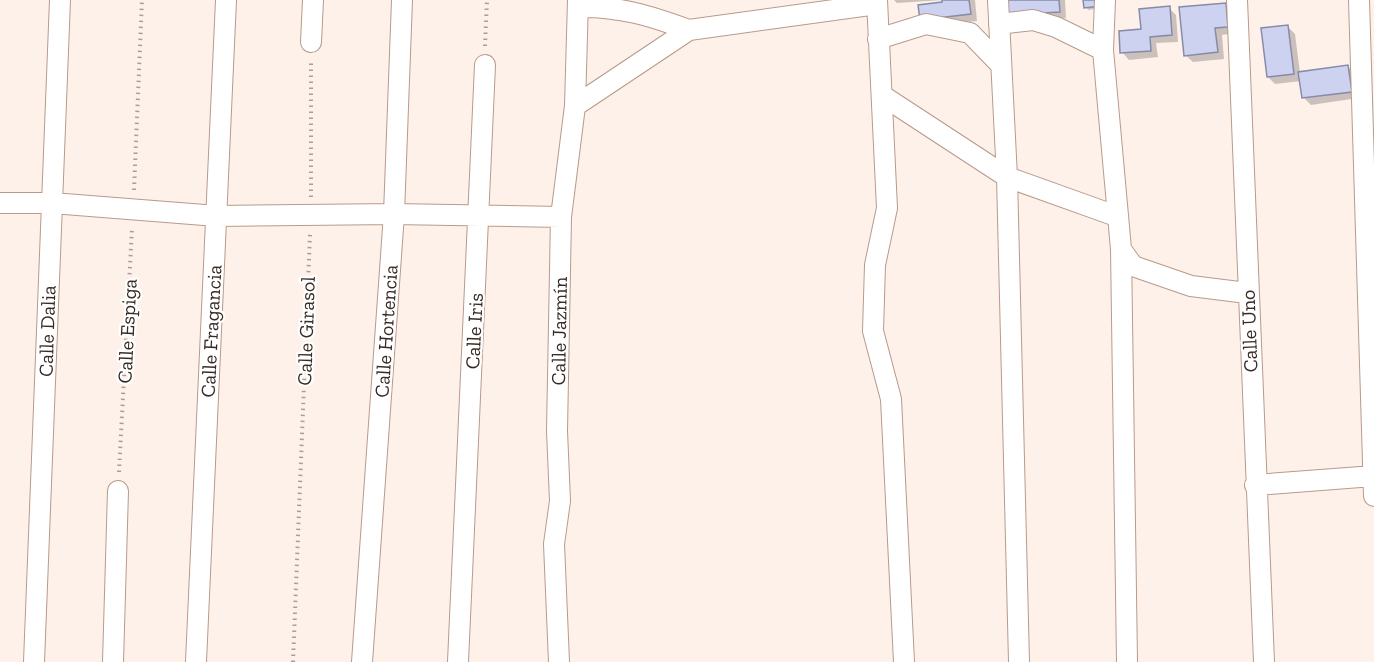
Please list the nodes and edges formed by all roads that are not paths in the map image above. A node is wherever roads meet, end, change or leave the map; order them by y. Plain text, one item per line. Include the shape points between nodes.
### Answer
1 (60, 0) edge
2 (226, 0) edge
3 (313, 0) edge
4 (402, 0) edge
5 (998, 0) edge
6 (1105, 0) edge
7 (1237, 0) edge
8 (1359, 0) edge
9 (877, 2) edge
10 (578, 4) edge
11 (999, 24) junction
12 (689, 30) junction
13 (878, 39) junction
14 (311, 42) road end
15 (1103, 50) junction
16 (485, 65) road end
17 (1001, 65) junction
18 (883, 96) junction
19 (575, 106) junction
20 (1007, 177) junction
21 (0, 203) edge
22 (52, 203) junction
23 (394, 214) junction
24 (480, 215) junction
25 (216, 216) junction
26 (1116, 216) junction
27 (561, 217) junction
28 (1121, 249) junction
29 (1247, 293) junction
30 (1374, 482) edge
31 (1255, 485) junction
32 (118, 491) road end
33 (33, 662) edge
34 (113, 662) edge
35 (196, 662) edge
36 (362, 662) edge
37 (458, 662) edge
38 (559, 662) edge
39 (904, 662) edge
40 (1019, 662) edge
41 (1127, 662) edge
42 (1264, 662) edge

1 - 22 street, Calle Dalia
2 - 25 street, Calle Fragancia
3 - 14 street
4 - 23 street, Calle Hortencia
5 - 11 street
6 - 15 street
7 - 29 street, Calle Uno
8 - 30 street
9 - 12 street
9 - 13 street
10 - 12 street via 643,13
10 - 19 street, Calle Jazmín
11 - 15 street via 1033,20
11 - 17 street
12 - 19 street
13 - 17 street via 926,24 970,33
13 - 18 street
15 - 26 street
16 - 24 street, Calle Iris
17 - 20 street
18 - 20 street
18 - 39 street via 887,208 875,266 873,331 891,399
19 - 27 street, Calle Jazmín
20 - 26 street
20 - 40 street
21 - 22 street
22 - 25 street
22 - 33 street, Calle Dalia
23 - 24 street
23 - 25 street
23 - 36 street, Calle Hortencia
24 - 27 street
24 - 37 street, Calle Iris
25 - 35 street, Calle Fragancia
26 - 28 street
27 - 38 street, Calle Jazmín via 557,431 560,501 554,544
28 - 29 street via 1133,266 1191,286
28 - 41 street
29 - 31 street, Calle Uno
30 - 31 street
31 - 42 street, Calle Uno
32 - 34 street

